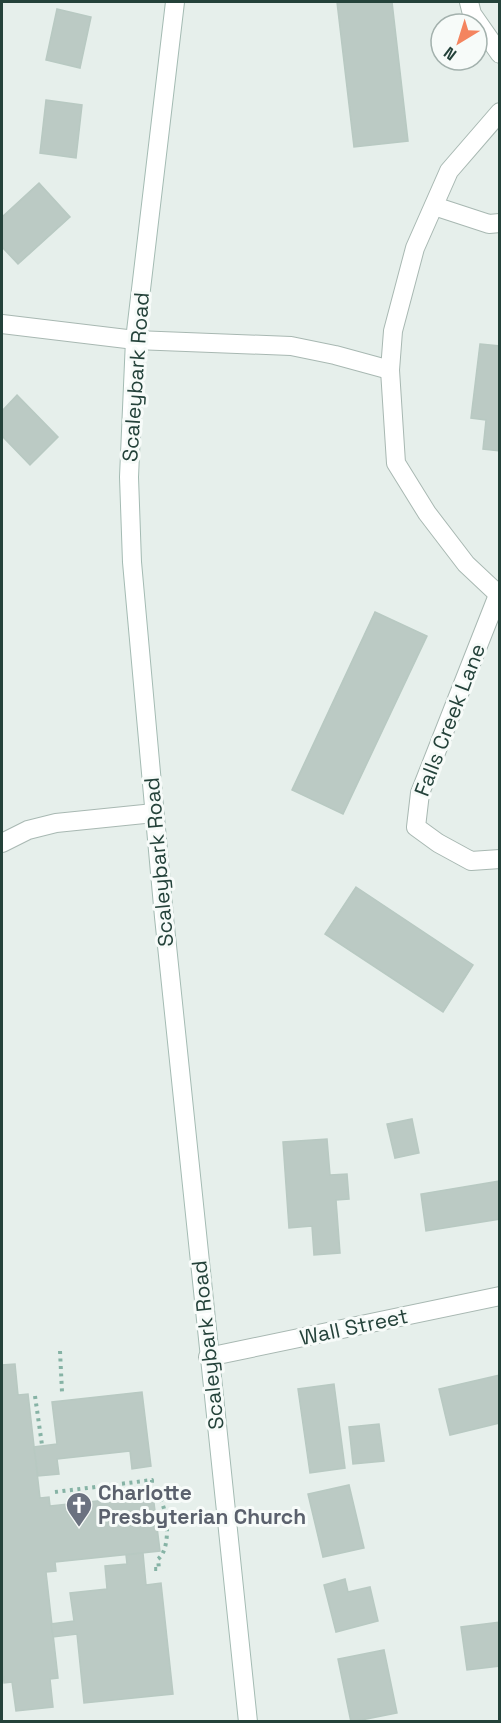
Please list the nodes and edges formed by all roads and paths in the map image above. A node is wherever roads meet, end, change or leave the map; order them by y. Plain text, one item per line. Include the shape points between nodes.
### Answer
1 (175, 2) edge
2 (469, 2) edge
3 (500, 54) edge
4 (500, 112) edge
5 (434, 206) junction
6 (500, 223) edge
7 (2, 324) edge
8 (135, 340) junction
9 (390, 369) junction
10 (499, 596) edge
11 (154, 813) junction
12 (2, 843) edge
13 (500, 859) edge
14 (500, 1296) edge
15 (60, 1351) dead end
16 (208, 1357) junction
17 (62, 1392) dead end
18 (35, 1396) dead end
19 (42, 1446) dead end
20 (55, 1492) dead end
21 (197, 1521) dead end
22 (166, 1525) junction
23 (154, 1569) dead end
24 (248, 1722) edge

1 - 8 street, Scaleybark Road
2 - 3 street via 472,14
4 - 5 street, Falls Creek Lane via 449,171
5 - 6 street via 489,224
5 - 9 street, Falls Creek Lane via 415,248 393,331
7 - 8 street
8 - 9 street via 291,346
8 - 11 street, Scaleybark Road via 129,477 131,551
9 - 10 street, Falls Creek Lane via 396,463 427,513 466,564
10 - 13 street, Falls Creek Lane via 420,793 416,826 471,861
11 - 12 street via 56,823 28,830
11 - 16 street, Scaleybark Road
14 - 16 street, Wall Street
15 - 17 path
16 - 24 street, Scaleybark Road
18 - 19 path
20 - 22 path via 152,1480 152,1489 161,1498
21 - 22 path
22 - 23 path via 166,1549 158,1559 159,1569

